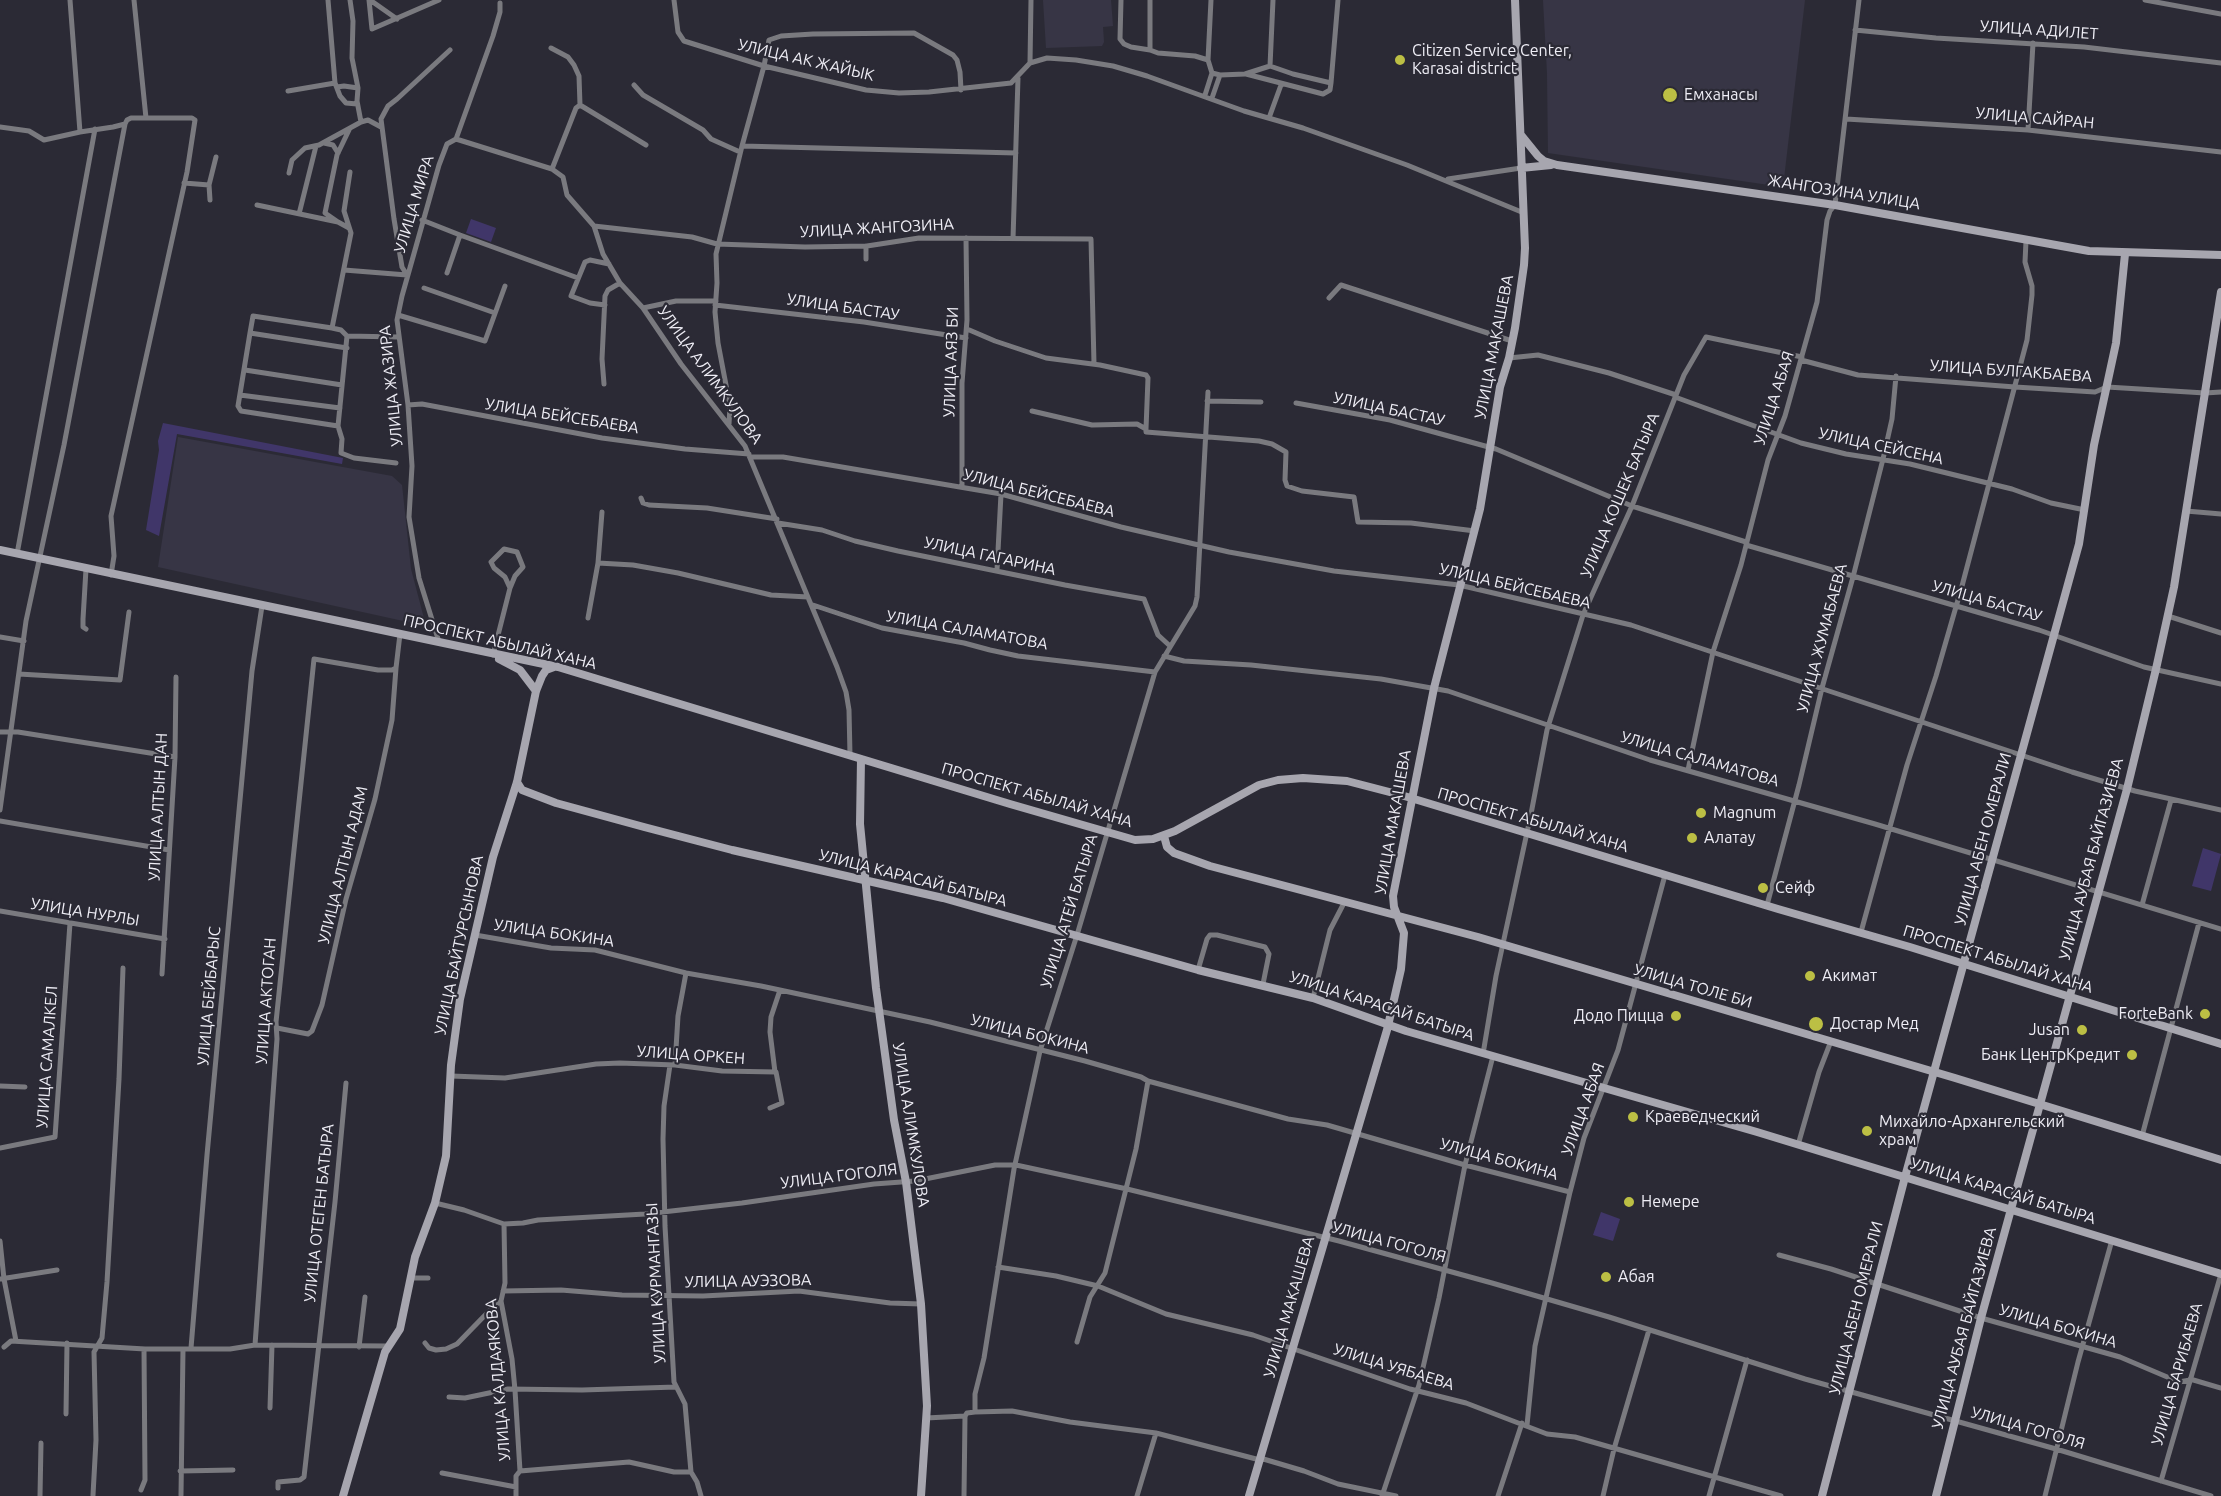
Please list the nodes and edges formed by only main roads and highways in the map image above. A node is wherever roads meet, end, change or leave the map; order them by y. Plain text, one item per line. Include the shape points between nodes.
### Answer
1 (1515, 0) edge
2 (1521, 134) junction
3 (1557, 165) junction
4 (1521, 168) junction
5 (2125, 254) junction
6 (2221, 255) edge
7 (2221, 292) edge
8 (0, 550) edge
9 (492, 654) junction
10 (554, 667) junction
11 (536, 691) junction
12 (861, 759) junction
13 (517, 782) junction
14 (527, 792) junction
15 (512, 797) junction
16 (1412, 800) junction
17 (1164, 836) junction
18 (864, 879) junction
19 (1397, 916) junction
20 (1965, 963) junction
21 (2069, 996) junction
22 (1387, 1025) junction
23 (2221, 1044) edge
24 (1934, 1071) junction
25 (2040, 1103) junction
26 (2221, 1160) edge
27 (1905, 1177) junction
28 (2011, 1210) junction
29 (2221, 1274) edge
30 (343, 1496) edge
31 (921, 1496) edge
32 (1249, 1496) edge
33 (1822, 1496) edge
34 (1936, 1496) edge

1 - 2 main road, УЛИЦА МАКАШЕВА
2 - 3 main road via 1538,156
2 - 4 main road, УЛИЦА МАКАШЕВА
3 - 4 main road
3 - 5 main road, ЖАНГОЗИНА УЛИЦА via 1835,205 2026,241
4 - 16 main road, УЛИЦА МАКАШЕВА via 1524,265 1512,341 1475,531 1434,688
5 - 6 main road
5 - 20 main road, УЛИЦА АБЕН ОМЕРАЛИ via 2120,318 2079,544
7 - 21 main road, УЛИЦА АУБАЯ БАЙГАЗИЕВА via 2168,616 2127,789
8 - 9 main road, ПРОСПЕКТ АБЫЛАЙ ХАНА
9 - 10 main road, ПРОСПЕКТ АБЫЛАЙ ХАНА
9 - 11 main road via 520,670
10 - 11 main road via 546,670
10 - 12 main road, ПРОСПЕКТ АБЫЛАЙ ХАНА
11 - 13 main road, УЛИЦА БАЙТУРСЫНОВА
12 - 17 main road, ПРОСПЕКТ АБЫЛАЙ ХАНА via 1135,840
12 - 18 main road, УЛИЦА АЛИМКУЛОВА
13 - 14 main road
13 - 15 main road, УЛИЦА БАЙТУРСЫНОВА
14 - 15 main road
14 - 18 main road, УЛИЦА КАРАСАЙ БАТЫРА via 732,850
15 - 30 main road, УЛИЦА БАЙТУРСЫНОВА via 492,857 457,1014 446,1156 435,1203 415,1257 400,1329 387,1346
16 - 17 main road, ПРОСПЕКТ АБЫЛАЙ ХАНА via 1347,781 1278,780 1249,789
16 - 19 main road, УЛИЦА МАКАШЕВА via 1394,896
16 - 20 main road, ПРОСПЕКТ АБЫЛАЙ ХАНА
17 - 19 main road, УЛИЦА ТОЛЕ БИ via 1174,853 1210,866
18 - 22 main road, УЛИЦА КАРАСАЙ БАТЫРА via 1198,970 1263,984
18 - 31 main road, УЛИЦА АЛИМКУЛОВА via 921,1304 926,1418
19 - 22 main road, УЛИЦА МАКАШЕВА via 1404,933 1403,950
19 - 24 main road, УЛИЦА ТОЛЕ БИ
20 - 21 main road, ПРОСПЕКТ АБЫЛАЙ ХАНА
20 - 24 main road, УЛИЦА АБЕН ОМЕРАЛИ
21 - 23 main road, ПРОСПЕКТ АБЫЛАЙ ХАНА
21 - 25 main road, УЛИЦА АУБАЯ БАЙГАЗИЕВА
22 - 27 main road, УЛИЦА КАРАСАЙ БАТЫРА
22 - 32 main road, УЛИЦА МАКАШЕВА
24 - 25 main road, УЛИЦА ТОЛЕ БИ
24 - 27 main road, УЛИЦА АБЕН ОМЕРАЛИ
25 - 26 main road, УЛИЦА ТОЛЕ БИ
25 - 28 main road, УЛИЦА АУБАЯ БАЙГАЗИЕВА
27 - 28 main road, УЛИЦА КАРАСАЙ БАТЫРА
27 - 33 main road, УЛИЦА АБЕН ОМЕРАЛИ
28 - 29 main road, УЛИЦА КАРАСАЙ БАТЫРА
28 - 34 main road, УЛИЦА АУБАЯ БАЙГАЗИЕВА

